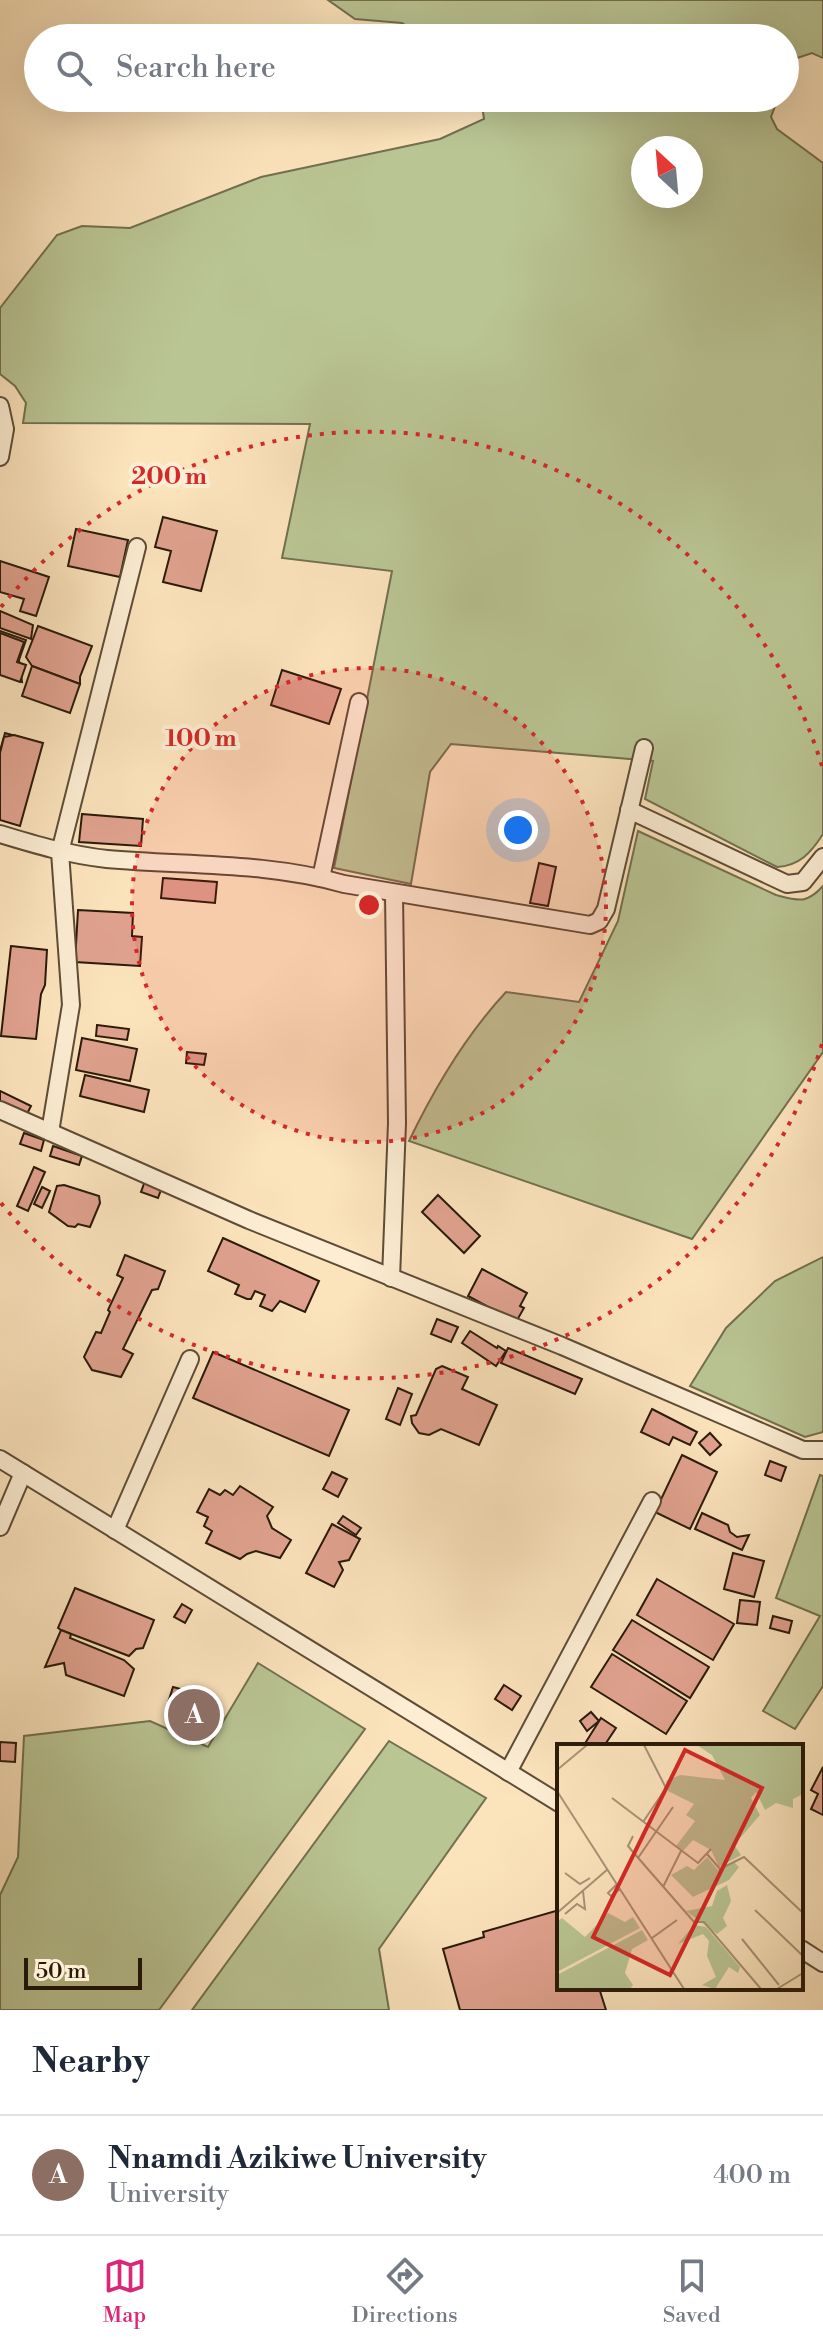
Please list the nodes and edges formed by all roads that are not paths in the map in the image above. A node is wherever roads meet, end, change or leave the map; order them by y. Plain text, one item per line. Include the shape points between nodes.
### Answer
1 (0, 406) edge
2 (0, 457) edge
3 (137, 547) dead end
4 (359, 702) dead end
5 (644, 748) dead end
6 (629, 810) junction
7 (0, 834) edge
8 (60, 852) junction
9 (823, 857) edge
10 (321, 878) junction
11 (394, 893) junction
12 (0, 1110) edge
13 (50, 1132) junction
14 (391, 1278) junction
15 (190, 1359) dead end
16 (823, 1450) edge
17 (0, 1459) edge
18 (23, 1473) junction
19 (652, 1501) dead end
20 (0, 1527) edge
21 (115, 1530) junction
22 (508, 1772) junction
23 (557, 1802) edge
24 (803, 1950) edge
25 (823, 1963) edge

1 - 2 street via 5,429
3 - 8 street
4 - 10 street
5 - 6 street
6 - 9 street via 787,884 803,882
6 - 11 street via 606,909 590,925
7 - 8 street
8 - 10 street via 232,865
8 - 13 street via 71,1005
10 - 11 street
11 - 14 street via 397,1123
12 - 13 street
13 - 14 street
14 - 16 street via 803,1450
15 - 21 street
17 - 18 street
18 - 20 street
18 - 21 street
19 - 22 street
21 - 22 street
22 - 23 street
24 - 25 street

